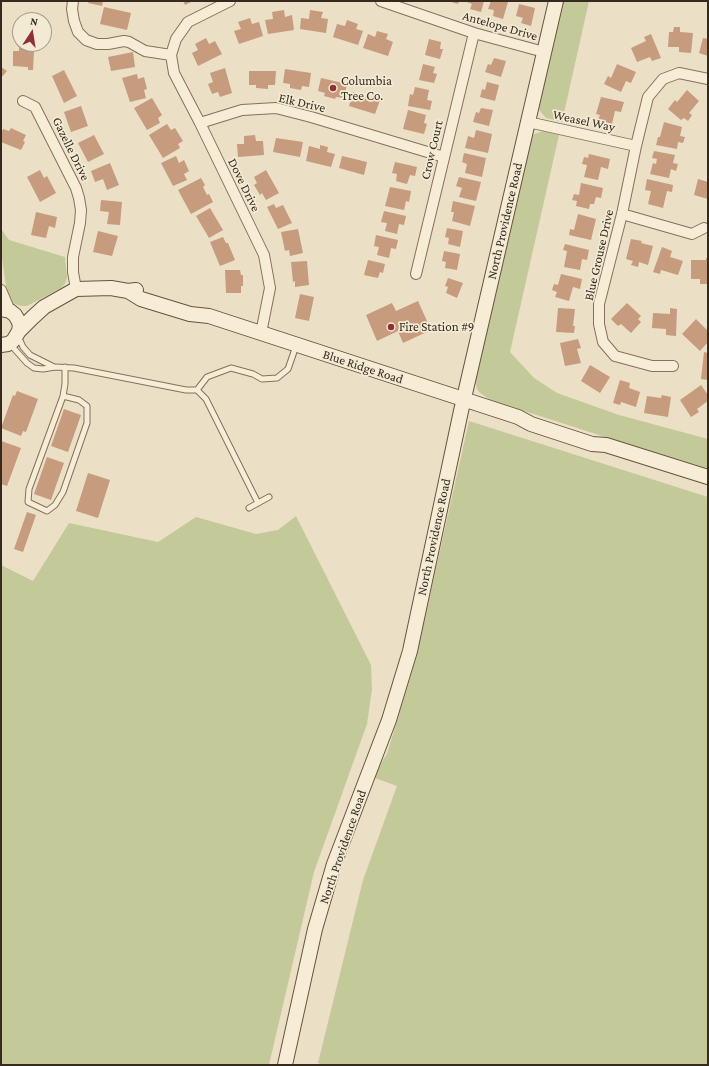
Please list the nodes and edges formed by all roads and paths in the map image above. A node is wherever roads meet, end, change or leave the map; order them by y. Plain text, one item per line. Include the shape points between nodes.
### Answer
1 (73, 1) edge
2 (230, 1) edge
3 (381, 1) edge
4 (556, 1) edge
5 (474, 33) junction
6 (544, 52) junction
7 (171, 54) junction
8 (708, 79) edge
9 (23, 101) dead end
10 (528, 122) junction
11 (200, 123) junction
12 (636, 146) junction
13 (444, 157) junction
14 (622, 214) junction
15 (704, 228) dead end
16 (416, 274) dead end
17 (76, 289) junction
18 (1, 290) edge
19 (44, 307) junction
20 (8, 311) edge
21 (261, 333) junction
22 (8, 341) edge
23 (297, 346) junction
24 (65, 366) junction
25 (673, 366) dead end
26 (55, 367) junction
27 (197, 390) junction
28 (62, 396) junction
29 (463, 399) junction
30 (708, 477) edge
31 (269, 497) dead end
32 (258, 503) junction
33 (249, 508) dead end
34 (284, 1065) edge

1 - 7 street via 74,21 78,32 86,40 97,44 124,41 145,51
2 - 7 street, Dove Drive via 188,22 176,39
3 - 5 street, Antelope Drive
4 - 6 street, North Providence Road
5 - 6 street, Antelope Drive
5 - 13 street, Crow Court
6 - 10 street, North Providence Road
7 - 11 street, Dove Drive via 174,73
8 - 12 street, Blue Grouse Drive via 679,73 663,79 648,98
9 - 17 street, Gazelle Drive via 35,107 79,198 80,223 73,257
10 - 12 street, Weasel Way
10 - 29 street, North Providence Road
11 - 13 street, Elk Drive via 242,110 276,108
11 - 21 street, Dove Drive via 264,255 270,288
12 - 14 street, Blue Grouse Drive
13 - 16 street, Crow Court
14 - 15 street via 692,234
14 - 25 street, Blue Grouse Drive via 599,304 599,324 603,342 615,356 652,366
17 - 19 street, Blue Ridge Road
17 - 21 street, Blue Ridge Road via 111,288 128,291 141,299 190,314 209,316
18 - 20 street
19 - 20 street, Blue Ridge Road
19 - 22 street, Blue Ridge Road
20 - 22 street via 20,325
21 - 23 street, Blue Ridge Road
22 - 26 lane via 23,347 30,355
22 - 26 lane via 26,363 34,368
23 - 27 lane via 288,369 277,378 262,379 230,368 207,377
23 - 29 street, Blue Ridge Road
24 - 26 lane
24 - 27 lane
24 - 28 lane
27 - 32 lane via 206,399
28 - 28 lane via 29,489 28,502 47,511 55,505 63,492 87,424 87,406 78,400
29 - 30 street, Blue Ridge Road via 592,444 606,445
29 - 34 street, North Providence Road via 410,652 389,720 334,864 315,929
31 - 32 lane
32 - 33 lane

